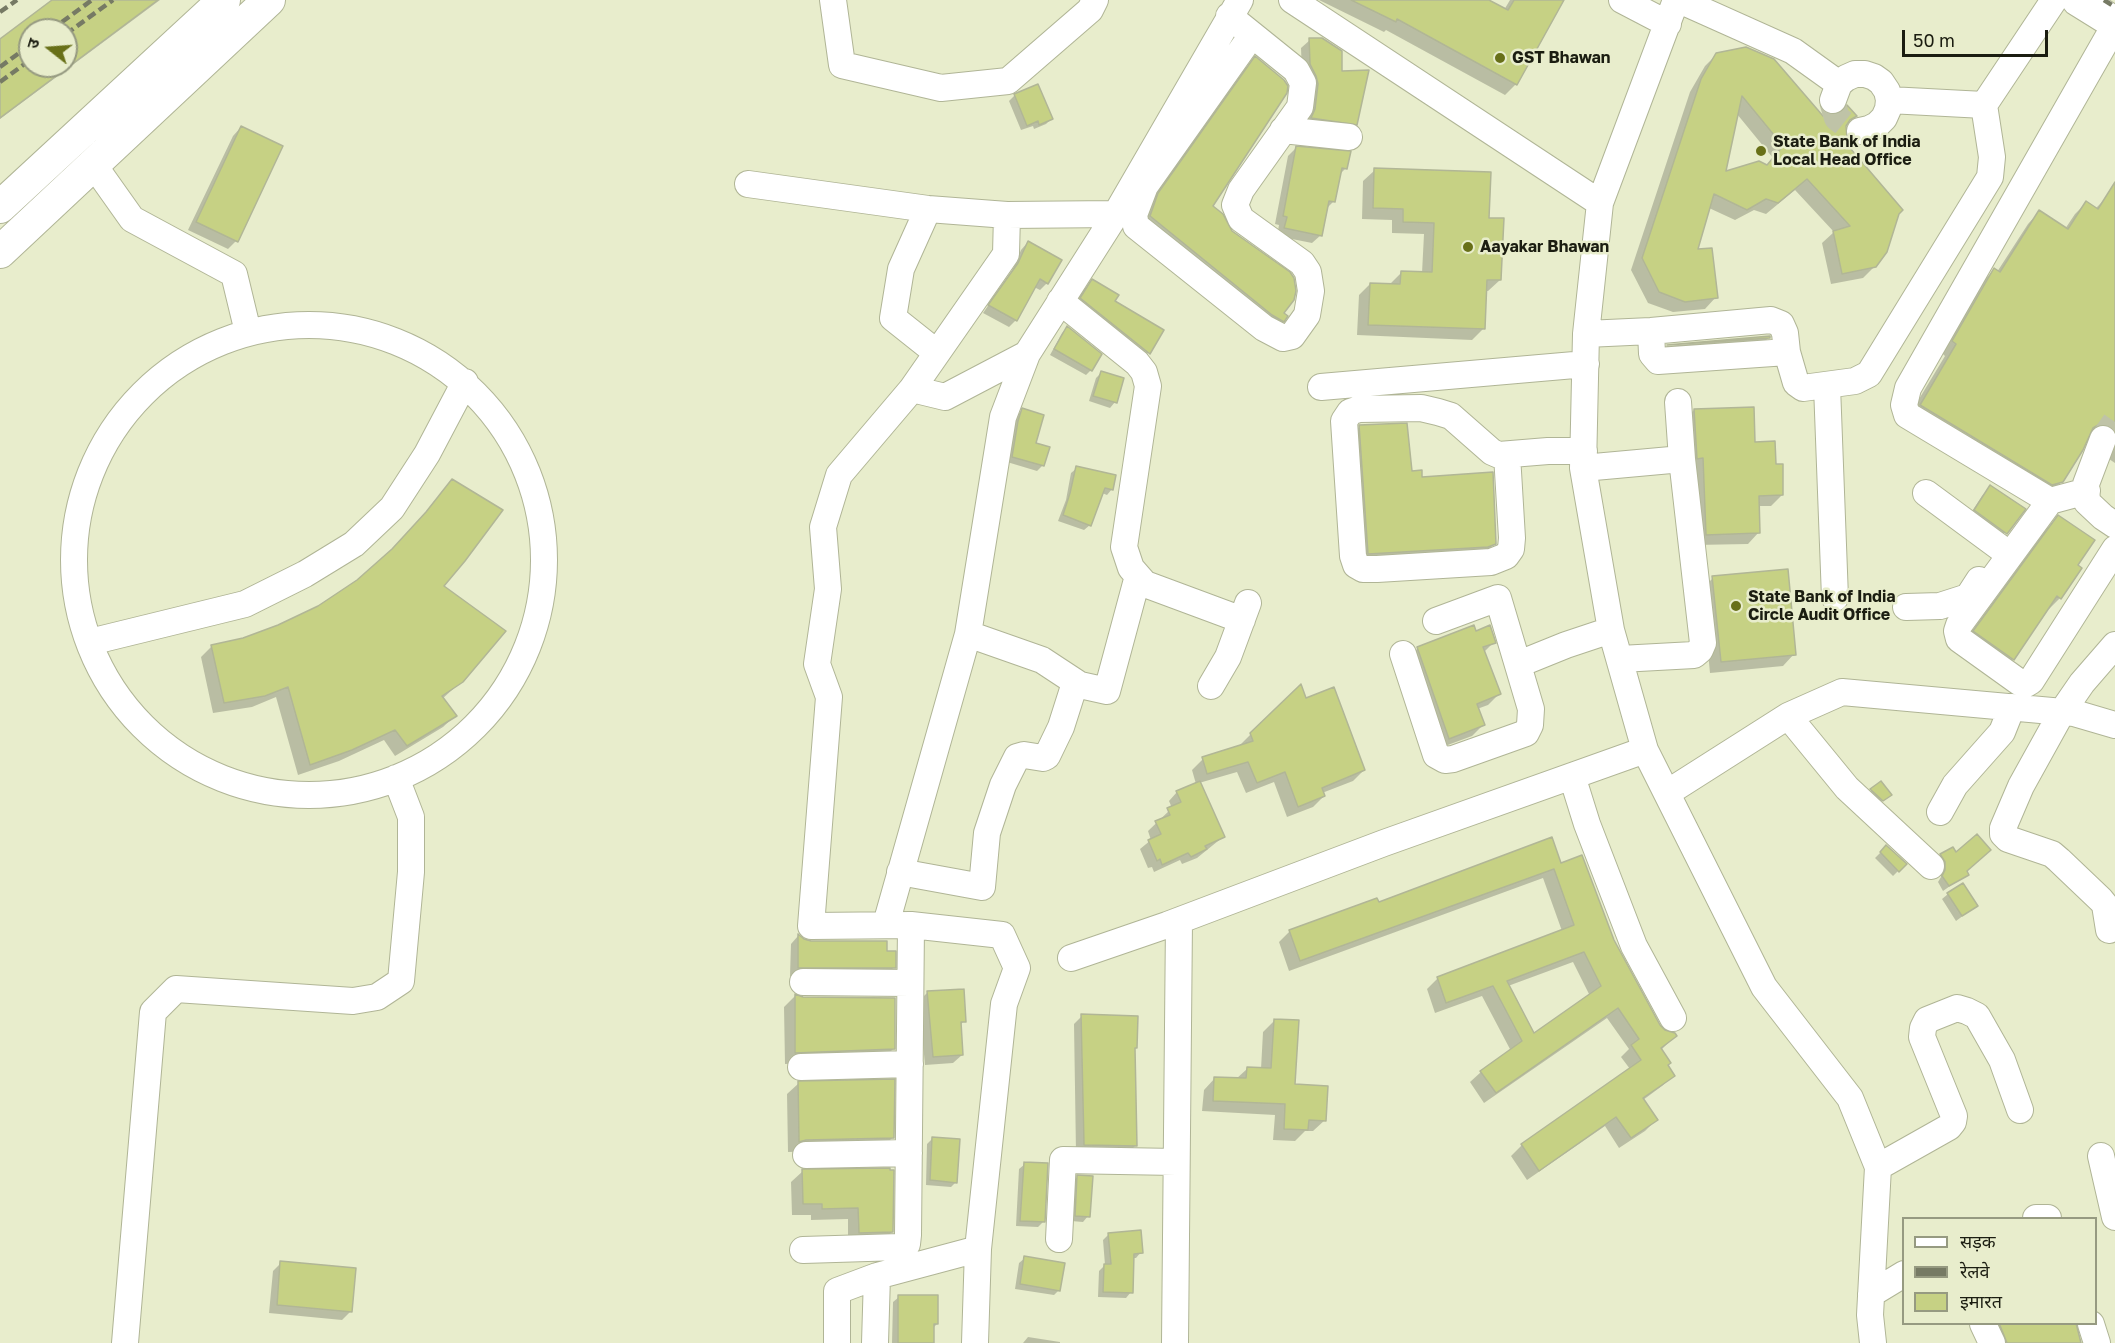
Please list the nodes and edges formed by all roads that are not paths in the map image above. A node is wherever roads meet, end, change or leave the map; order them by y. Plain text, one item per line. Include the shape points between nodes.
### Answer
1 (225, 0) edge
2 (269, 0) edge
3 (833, 0) edge
4 (1095, 0) edge
5 (1292, 0) edge
6 (1622, 0) edge
7 (2054, 0) edge
8 (2078, 0) edge
9 (1235, 8) edge
10 (1674, 8) edge
11 (2115, 24) edge
12 (1252, 36) junction
13 (1889, 100) junction
14 (1984, 105) junction
15 (1283, 130) junction
16 (1860, 131) dead end
17 (1349, 137) dead end
18 (93, 164) junction
19 (748, 184) dead end
20 (1600, 203) junction
21 (0, 207) edge
22 (928, 209) junction
23 (1116, 214) junction
24 (1007, 215) junction
25 (0, 252) edge
26 (1060, 301) junction
27 (248, 332) junction
28 (1586, 334) junction
29 (938, 353) junction
30 (1027, 354) junction
31 (1586, 364) junction
32 (465, 382) junction
33 (1827, 386) junction
34 (1322, 387) dead end
35 (912, 388) junction
36 (1678, 402) dead end
37 (2103, 439) tunnel mouth
38 (1507, 455) junction
39 (1584, 459) junction
40 (1682, 459) junction
41 (2087, 491) junction
42 (1926, 493) dead end
43 (2050, 501) junction
44 (2115, 525) edge
45 (2115, 549) edge
46 (2005, 551) junction
47 (1138, 576) junction
48 (1835, 598) dead end
49 (1906, 607) dead end
50 (1436, 621) dead end
51 (1611, 630) junction
52 (968, 634) junction
53 (90, 642) junction
54 (2115, 645) edge
55 (1402, 654) dead end
56 (1620, 659) junction
57 (1519, 664) junction
58 (1075, 683) junction
59 (1211, 686) dead end
60 (2012, 707) junction
61 (2062, 712) junction
62 (1788, 716) junction
63 (2115, 724) edge
64 (1645, 750) junction
65 (1572, 776) junction
66 (396, 778) junction
67 (1667, 793) junction
68 (1940, 812) dead end
69 (1931, 866) dead end
70 (900, 872) junction
71 (1179, 921) junction
72 (898, 925) junction
73 (2109, 930) dead end
74 (1071, 958) dead end
75 (802, 982) dead end
76 (910, 983) junction
77 (1673, 1018) dead end
78 (910, 1064) junction
79 (801, 1067) dead end
80 (2020, 1110) dead end
81 (909, 1153) junction
82 (806, 1155) dead end
83 (2102, 1156) dead end
84 (1176, 1162) junction
85 (1878, 1167) junction
86 (2115, 1217) edge
87 (1059, 1239) dead end
88 (978, 1249) junction
89 (803, 1250) dead end
90 (1902, 1275) edge
91 (877, 1276) junction
92 (1871, 1294) junction
93 (1984, 1325) edge
94 (2092, 1325) edge
95 (125, 1343) edge
96 (837, 1343) edge
97 (875, 1343) edge
98 (975, 1343) edge
99 (1174, 1343) edge
100 (1874, 1343) edge
101 (1992, 1343) edge
102 (2097, 1343) edge

1 - 21 main road
2 - 18 main road
3 - 4 street via 842,65 941,88 1008,81 1090,10
5 - 20 street
6 - 10 street
7 - 14 street
8 - 11 main road
9 - 12 street
9 - 23 street
10 - 13 street via 1792,51 1835,93 1846,78 1855,74 1874,77 1887,91
10 - 20 street
11 - 43 street via 1908,388 1904,405 1907,415
12 - 15 street via 1296,70 1302,83 1300,106
12 - 15 street via 1145,186 1134,215 1136,226 1263,328 1283,338 1292,336 1306,315 1311,291 1308,272 1302,263 1241,219 1235,205 1240,190
13 - 14 street
13 - 16 street via 1884,118
14 - 33 street via 1992,157 1990,177 1869,374
15 - 17 street
18 - 25 main road
18 - 27 street via 132,219 234,274
19 - 22 street
20 - 28 street
22 - 24 street
22 - 29 street via 902,269 893,318
23 - 24 street
23 - 26 street
24 - 29 street via 1006,254
26 - 30 street
26 - 47 street via 1137,363 1148,386 1124,547
27 - 32 street via 305,323 363,329 417,349
27 - 53 street via 194,354 152,384 118,423 92,468 78,517 74,569 82,620
28 - 31 street
28 - 33 street via 1771,321 1781,324 1785,333 1796,383 1803,388
29 - 35 street
30 - 35 street via 945,398
30 - 52 street via 1003,417
31 - 34 street
31 - 39 street
32 - 53 street via 427,454 392,508 354,544 245,604
32 - 66 street via 504,426 530,477 543,535 542,593 527,649 498,700 458,742
33 - 48 street
35 - 72 street via 839,475 823,527 828,590 817,664 829,697 811,926
36 - 40 street
37 - 41 street via 2086,484
38 - 38 street via 1492,452 1451,416 1438,412 1421,408 1350,412 1344,421 1356,565 1377,569 1491,562 1506,556 1512,538
38 - 39 street via 1548,451
39 - 40 street
39 - 51 street
40 - 56 street via 1703,643 1694,655
41 - 43 street
41 - 44 street via 2087,502
42 - 46 street
43 - 46 street
45 - 46 street via 2026,684 1959,639 1957,631
46 - 49 street via 1968,597 1940,606
47 - 58 street via 1107,691
47 - 59 street via 1145,584 1170,594 1245,611 1228,657
50 - 57 street via 1498,598
51 - 56 street
51 - 57 street
52 - 58 street via 1042,660
52 - 70 street
53 - 66 street via 100,668 128,711 165,747 209,774 258,790 309,796 360,790
54 - 61 street
55 - 57 street via 1436,755 1445,760 1526,733 1531,709
56 - 64 street
58 - 70 street via 1047,756 1017,757 1003,785 987,833 982,887
60 - 61 street
60 - 62 street via 1842,692
60 - 68 street via 2001,732 1955,785
61 - 63 street
61 - 73 street via 2021,786 2002,834 2059,860 2105,905
62 - 67 street
62 - 69 street via 1847,788
64 - 65 street
64 - 67 street
65 - 71 street
65 - 77 street via 1634,946
66 - 95 street via 411,817 411,872 401,981 377,997 353,1001 176,989 153,1012
67 - 85 street via 1764,987 1850,1098
70 - 72 street
71 - 74 street
71 - 84 street
72 - 76 street
72 - 88 street via 1002,935 1017,968 1004,1004
75 - 76 street
76 - 78 street
78 - 79 street
78 - 81 street
80 - 85 street via 2002,1060 1977,1016 1957,1008 1937,1016 1928,1020 1922,1037 1953,1122
81 - 82 street
81 - 89 street via 907,1244
83 - 86 street
84 - 87 street via 1063,1160
84 - 99 street
85 - 92 street
88 - 91 street
88 - 98 street
90 - 92 street
91 - 96 street via 837,1291
91 - 97 street
92 - 100 street
93 - 101 street
94 - 102 street

